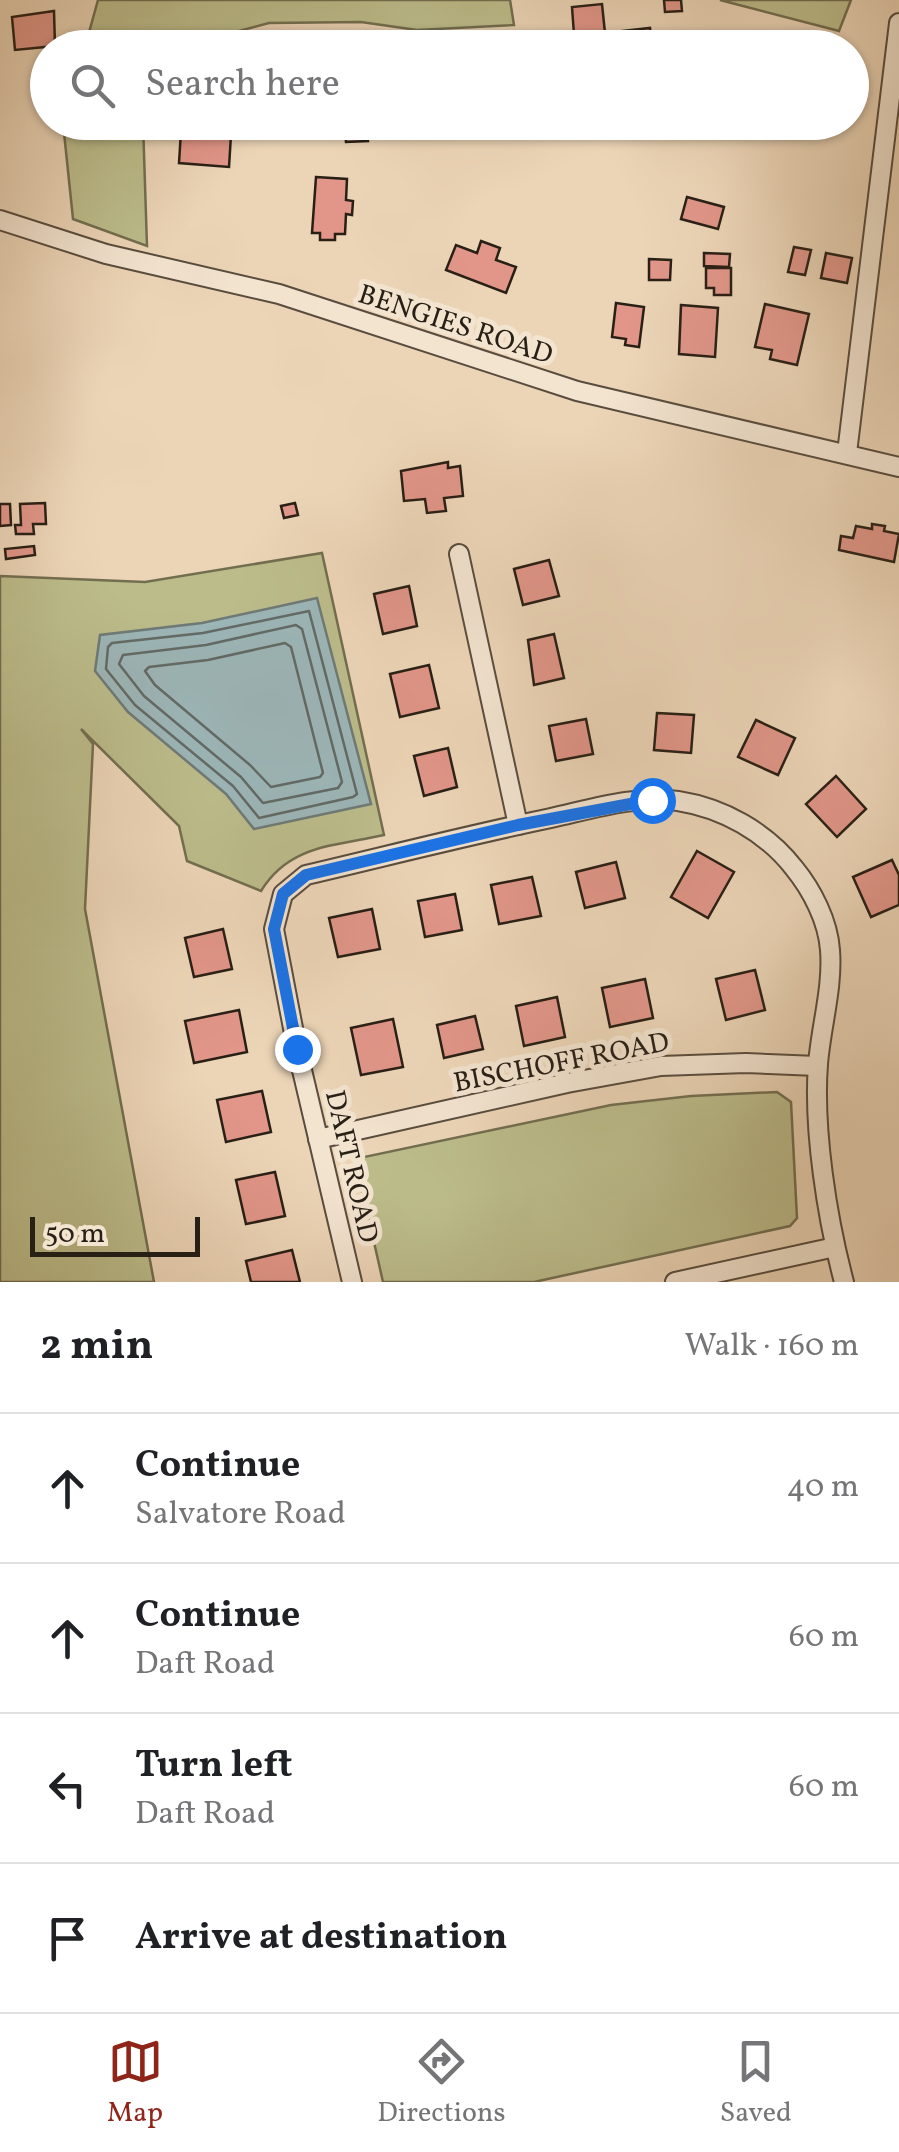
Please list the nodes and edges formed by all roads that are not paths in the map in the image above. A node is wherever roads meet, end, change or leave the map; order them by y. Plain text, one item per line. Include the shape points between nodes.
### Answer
1 (899, 23) edge
2 (0, 220) edge
3 (847, 453) junction
4 (899, 467) edge
5 (459, 554) dead end
6 (518, 825) junction
7 (818, 1066) junction
8 (318, 1140) junction
9 (835, 1247) junction
10 (352, 1282) edge
11 (675, 1282) edge
12 (844, 1282) edge

1 - 3 street
2 - 3 street, BENGIES ROAD via 106,254 278,294 577,390
3 - 4 street, BENGIES ROAD
5 - 6 street
6 - 7 street, DAFT ROAD via 629,802 679,802 713,810 779,849 805,882 830,948
6 - 8 street, DAFT ROAD via 306,875 283,894 274,929
7 - 8 street, BISCHOFF ROAD via 661,1066
7 - 9 street, DAFT ROAD
8 - 10 street, DAFT ROAD
9 - 11 street
9 - 12 street, DAFT ROAD

